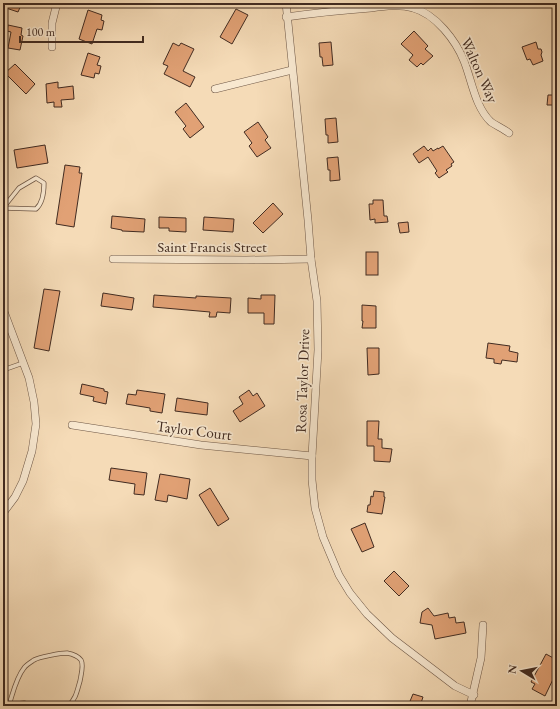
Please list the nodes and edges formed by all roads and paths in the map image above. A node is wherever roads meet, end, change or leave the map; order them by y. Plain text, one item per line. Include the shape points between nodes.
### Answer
1 (57, 3) edge
2 (286, 3) edge
3 (286, 17) junction
4 (52, 47) dead end
5 (292, 70) junction
6 (215, 89) dead end
7 (509, 133) dead end
8 (3, 208) edge
9 (311, 258) junction
10 (113, 259) dead end
11 (3, 309) edge
12 (23, 362) junction
13 (3, 370) edge
14 (72, 426) dead end
15 (312, 456) junction
16 (3, 513) edge
17 (483, 625) dead end
18 (474, 695) junction
19 (9, 706) edge
20 (35, 706) edge
21 (68, 706) edge
22 (470, 706) edge

1 - 4 street via 52,23
2 - 3 street, Rosa Taylor Drive
3 - 5 street, Rosa Taylor Drive
3 - 7 street, Walton Way via 393,6 414,8 426,14 445,30 459,49 484,113 492,122
5 - 6 street
5 - 9 street, Rosa Taylor Drive
8 - 8 lane via 36,209 44,192 44,183 36,178 19,188
9 - 10 street, Saint Francis Street
9 - 15 street, Rosa Taylor Drive via 317,301 318,350
11 - 12 street
12 - 13 lane
12 - 16 street via 34,402 36,424 32,451 23,481
14 - 15 street, Taylor Court via 201,445
15 - 18 street, Rosa Taylor Drive via 315,508 322,537 339,575 350,592 367,614 392,638 456,686
17 - 18 street via 481,658
18 - 22 street
19 - 20 lane via 24,703
19 - 21 lane via 24,667 34,659 67,653 76,656 82,664 76,695

